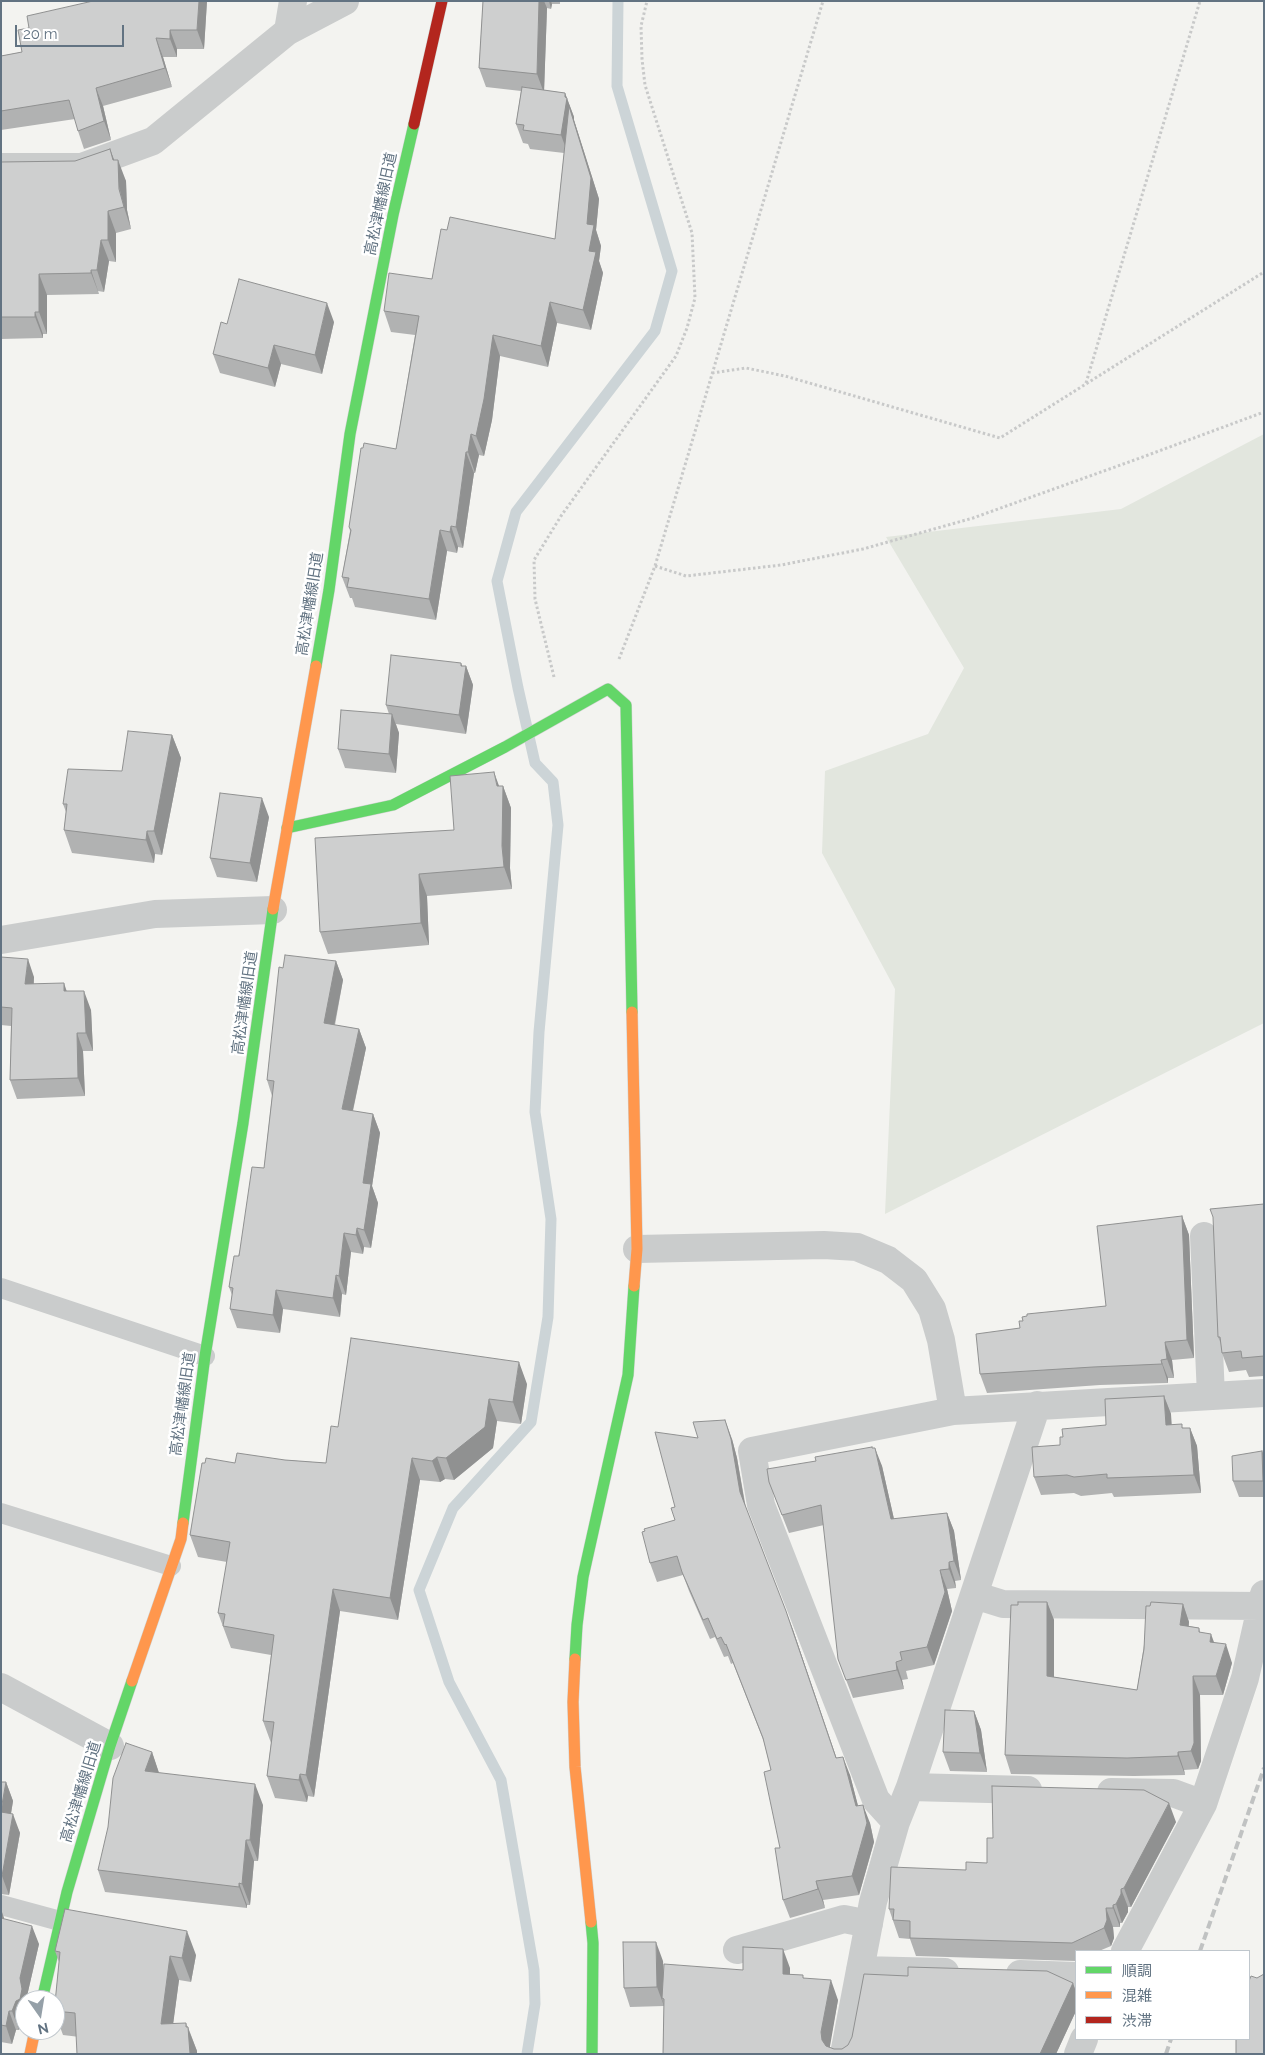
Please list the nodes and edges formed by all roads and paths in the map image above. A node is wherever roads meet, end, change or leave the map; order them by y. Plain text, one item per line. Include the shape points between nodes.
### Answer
1 (293, 1) edge
2 (345, 1) edge
3 (442, 1) edge
4 (647, 1) edge
5 (823, 1) edge
6 (1200, 1) edge
7 (288, 31) junction
8 (1, 167) edge
9 (1264, 272) edge
10 (712, 373) junction
11 (1086, 384) junction
12 (1264, 412) edge
13 (655, 566) junction
14 (554, 677) dead end
15 (608, 689) junction
16 (287, 828) junction
17 (273, 910) junction
18 (1, 940) edge
19 (1204, 1236) dead end
20 (637, 1249) junction
21 (1, 1288) edge
22 (205, 1356) junction
23 (1264, 1393) edge
24 (1211, 1396) junction
25 (1037, 1406) junction
26 (953, 1411) junction
27 (1, 1513) edge
28 (172, 1566) junction
29 (974, 1595) junction
30 (1262, 1600) edge
31 (1, 1686) edge
32 (110, 1746) junction
33 (910, 1787) junction
34 (1056, 1790) edge
35 (1085, 1791) edge
36 (1203, 1804) junction
37 (896, 1822) junction
38 (1, 1905) edge
39 (60, 1921) junction
40 (868, 1924) junction
41 (737, 1950) dead end
42 (1126, 1950) edge
43 (860, 1970) junction
44 (968, 1973) edge
45 (998, 1974) edge
46 (1075, 1976) edge
47 (44, 1990) edge
48 (33, 2040) edge
49 (1084, 2040) edge
50 (30, 2054) edge
51 (592, 2054) edge
52 (844, 2054) edge
53 (1078, 2054) edge

1 - 7 street
2 - 7 street
3 - 16 street, 高松津幡線旧道 via 393,215 352,424 329,590
4 - 14 path via 641,26 646,85 692,233 695,298 676,356 561,516 534,560 535,599
5 - 10 path
6 - 11 path
7 - 8 street via 153,141 82,167
9 - 11 path
10 - 11 path via 746,368 785,376 1000,438
10 - 13 path
12 - 13 path via 973,518 863,549 781,565 686,576
13 - 15 path
15 - 16 street via 392,805
15 - 20 street via 626,705
16 - 17 street, 高松津幡線旧道
17 - 18 street via 155,914
17 - 22 street, 高松津幡線旧道
19 - 24 street
20 - 26 street via 824,1245 857,1247 888,1260 914,1280 932,1308
20 - 51 street via 628,1375 583,1577 572,1702 575,1767 593,1943
21 - 22 lane
22 - 28 street, 高松津幡線旧道 via 181,1538
23 - 24 street
24 - 25 street
25 - 26 street
25 - 29 street
26 - 37 street via 752,1451 761,1505 876,1800
27 - 28 lane
28 - 32 street, 高松津幡線旧道
29 - 30 street via 1003,1604
29 - 33 street
30 - 36 street via 1245,1678
31 - 32 street
32 - 39 street, 高松津幡線旧道
33 - 34 street
33 - 37 street
35 - 36 street via 1173,1793
36 - 42 street
37 - 40 street
38 - 39 lane
39 - 47 street, 高松津幡線旧道
40 - 41 street via 844,1920
40 - 43 street
43 - 44 street
43 - 52 street
45 - 46 street
48 - 50 street
49 - 53 street

